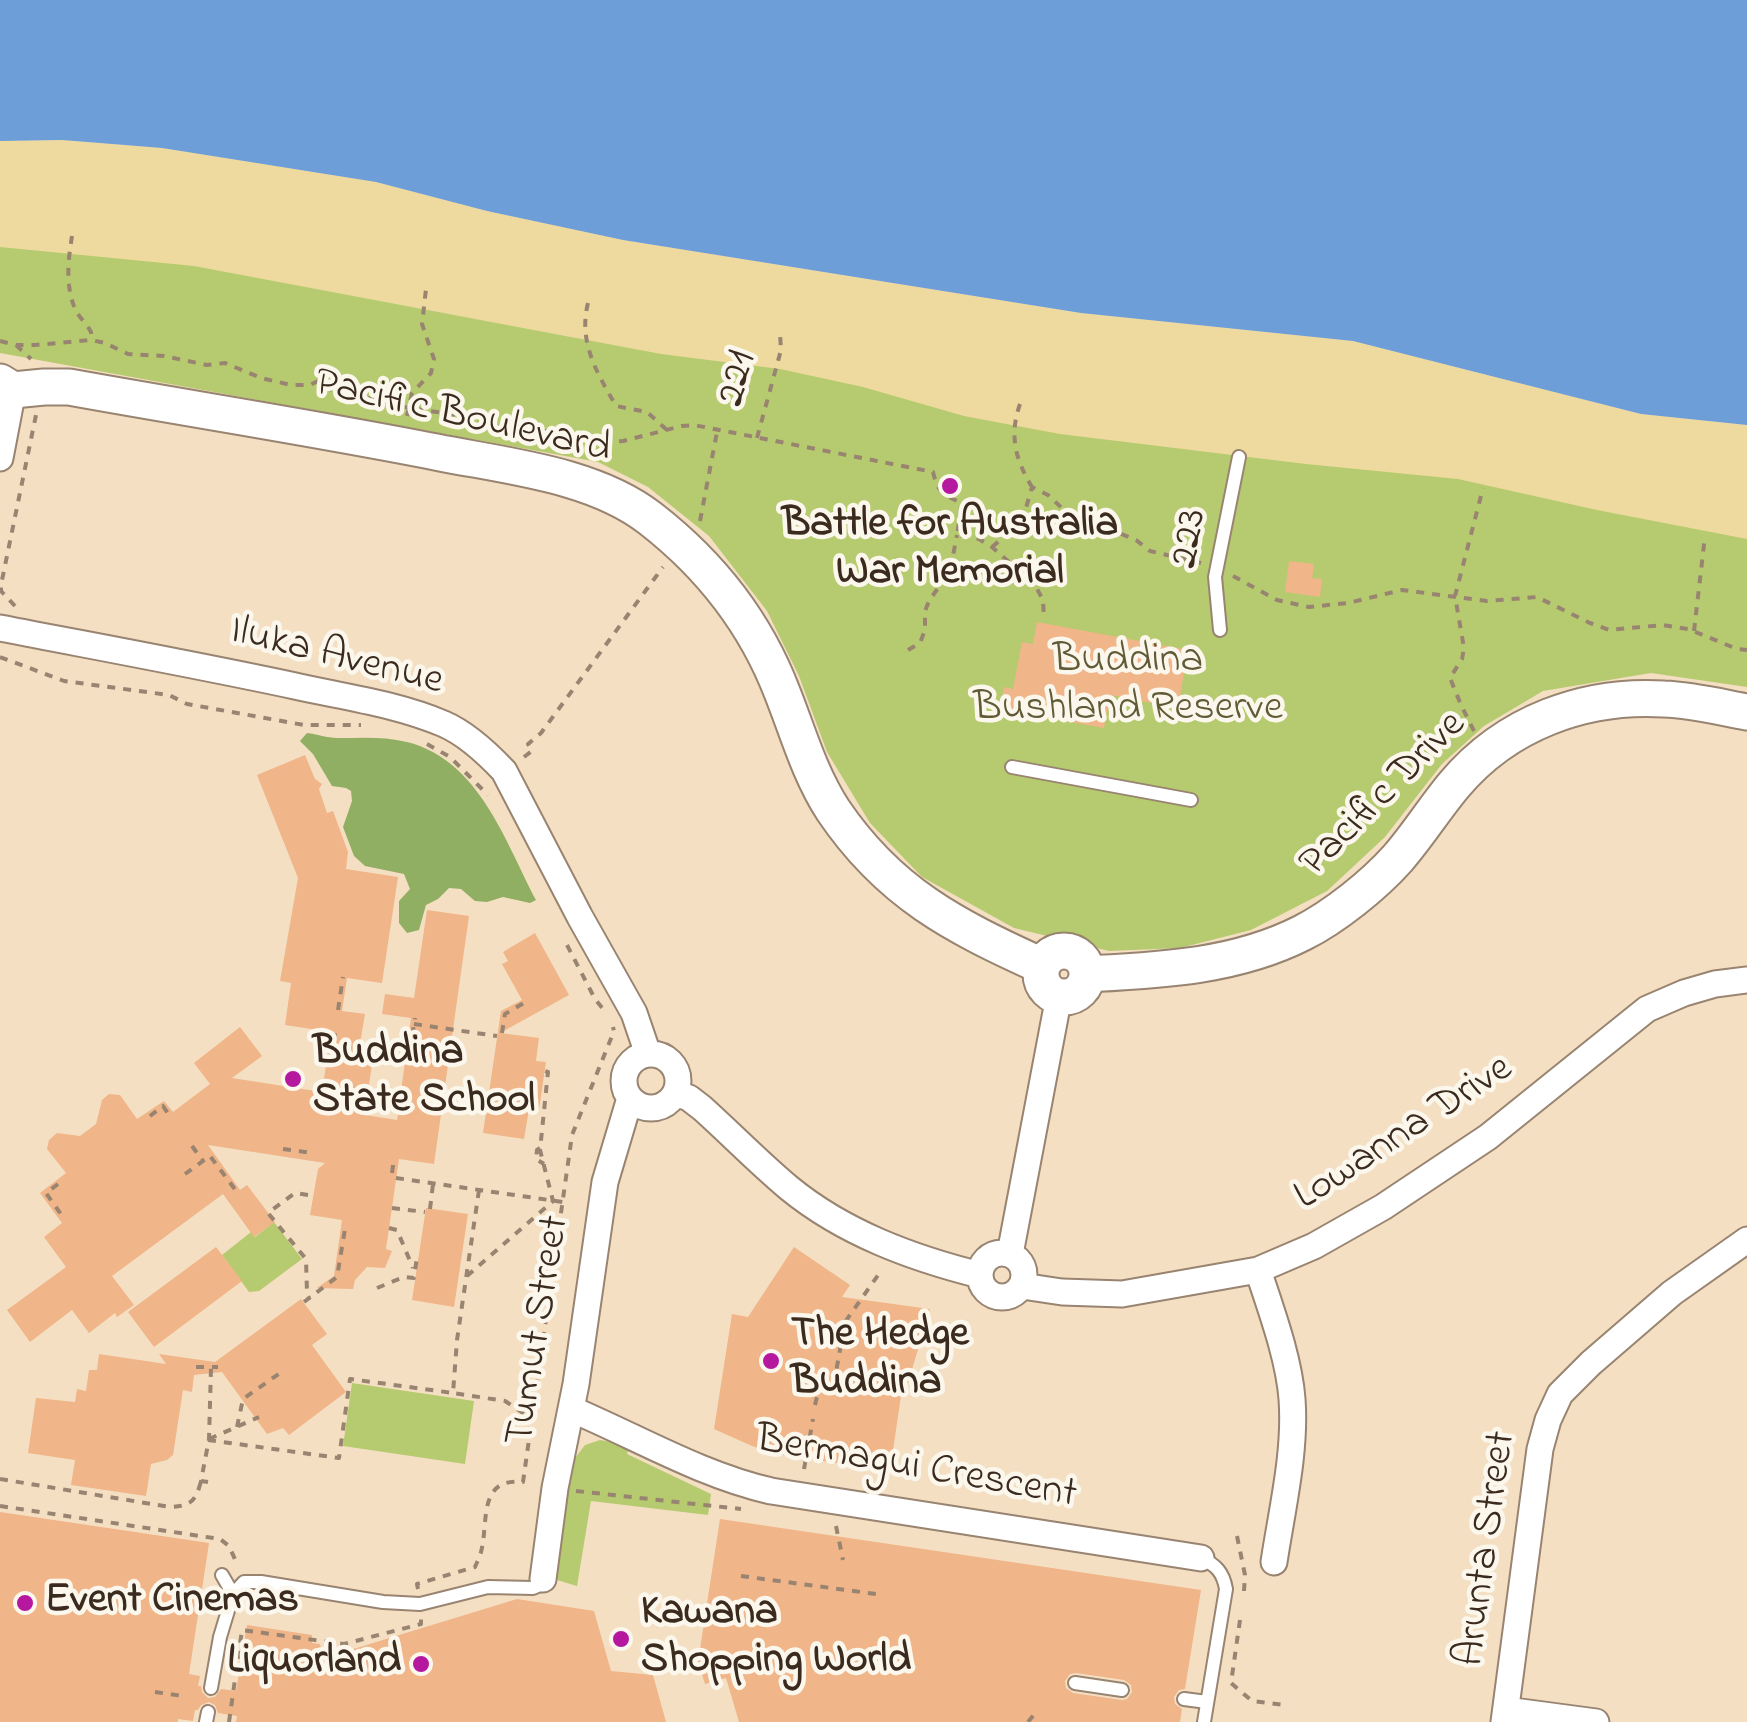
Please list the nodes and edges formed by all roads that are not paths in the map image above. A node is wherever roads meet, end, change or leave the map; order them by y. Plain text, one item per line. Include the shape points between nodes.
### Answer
1 (19, 386) edge
2 (0, 458) edge
3 (1239, 458) dead end
4 (0, 628) edge
5 (1220, 630) dead end
6 (1747, 712) edge
7 (1012, 768) dead end
8 (1192, 800) dead end
9 (1063, 979) junction
10 (1747, 980) edge
11 (648, 1054) junction
12 (676, 1092) junction
13 (630, 1098) junction
14 (1747, 1240) edge
15 (1010, 1254) junction
16 (1258, 1270) junction
17 (980, 1275) junction
18 (1022, 1286) junction
19 (571, 1409) junction
20 (1201, 1558) joint
21 (1274, 1562) dead end
22 (222, 1575) dead end
23 (543, 1579) joint
24 (233, 1594) junction
25 (1076, 1683) dead end
26 (210, 1688) dead end
27 (1122, 1690) dead end
28 (1184, 1699) dead end
29 (1208, 1702) junction
30 (1505, 1716) edge
31 (1204, 1722) edge
32 (1596, 1722) edge

1 - 2 street
1 - 9 street, Pacific Boulevard via 69,388 402,446 586,484 616,497 648,516 719,582 761,644 813,774 865,852 942,917
3 - 5 lane, 223 via 1215,577
4 - 11 street, Iluka Avenue via 415,713 464,736 504,771 634,1013
6 - 9 street, Pacific Drive via 1631,698 1526,725 1455,783 1396,860 1304,932 1234,959
7 - 8 lane
9 - 15 street
10 - 16 street, Lowanna Drive via 1700,988 1647,1010 1488,1137 1383,1207
11 - 12 street via 664,1056 676,1068
11 - 13 street via 626,1071
12 - 13 street via 651,1108
12 - 17 street via 835,1219 906,1254
13 - 19 street, Tumut Street via 605,1182
14 - 30 street, Arunta Street via 1672,1293 1560,1394 1540,1449
15 - 17 street via 990,1257
15 - 18 street via 1023,1267
16 - 18 street, Lowanna Drive via 1122,1294
16 - 21 street via 1292,1398
17 - 18 street via 997,1297
19 - 20 street, Bermagui Crescent via 744,1485
19 - 23 street, Tumut Street
20 - 29 lane via 1214,1564 1226,1589
22 - 24 lane
23 - 24 lane via 533,1588 488,1587 420,1604 262,1582 244,1582
24 - 26 lane
25 - 27 lane
28 - 29 lane
29 - 31 lane
30 - 32 street

